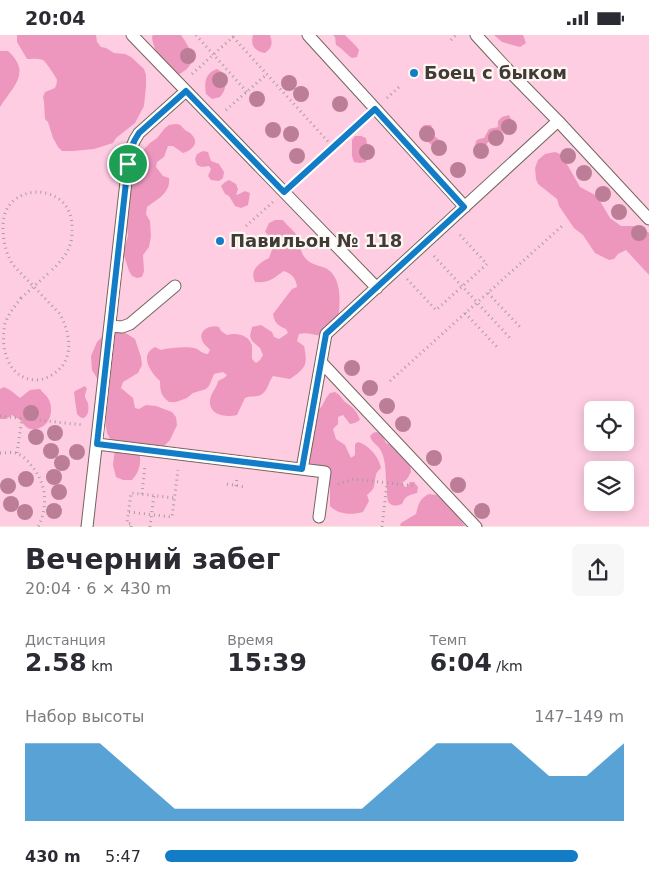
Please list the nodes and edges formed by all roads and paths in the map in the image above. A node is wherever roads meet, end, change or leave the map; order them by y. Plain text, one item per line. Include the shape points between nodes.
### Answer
1 (132, 35) edge
2 (196, 35) edge
3 (308, 35) edge
4 (456, 35) edge
5 (476, 35) edge
6 (234, 36) edge
7 (451, 40) dead end
8 (214, 55) junction
9 (267, 74) junction
10 (400, 86) dead end
11 (183, 88) junction
12 (247, 92) junction
13 (387, 98) dead end
14 (375, 109) junction
15 (215, 121) junction
16 (558, 121) junction
17 (333, 147) junction
18 (284, 192) junction
19 (464, 207) junction
20 (258, 215) dead end
21 (649, 219) edge
22 (562, 226) dead end
23 (246, 227) dead end
24 (468, 244) dead end
25 (434, 256) dead end
26 (175, 286) dead end
27 (462, 287) junction
28 (377, 288) junction
29 (418, 291) dead end
30 (488, 293) junction
31 (22, 298) joint
32 (477, 302) junction
33 (466, 313) junction
34 (110, 326) junction
35 (520, 328) dead end
36 (510, 338) dead end
37 (498, 349) dead end
38 (321, 362) junction
39 (390, 381) dead end
40 (0, 415) edge
41 (22, 418) junction
42 (99, 427) junction
43 (97, 444) junction
44 (147, 450) junction
45 (0, 453) edge
46 (17, 453) junction
47 (180, 454) junction
48 (302, 469) junction
49 (237, 479) dead end
50 (354, 479) dead end
51 (387, 483) junction
52 (227, 484) dead end
53 (236, 486) junction
54 (245, 487) dead end
55 (440, 489) junction
56 (142, 494) junction
57 (154, 495) junction
58 (175, 498) junction
59 (129, 512) junction
60 (151, 515) junction
61 (319, 517) dead end
62 (38, 527) edge
63 (87, 527) edge
64 (131, 527) edge
65 (150, 527) edge
66 (382, 527) edge
67 (476, 527) edge

1 - 11 lane
2 - 8 path
3 - 14 lane
4 - 7 path
5 - 16 lane
6 - 8 path
6 - 9 path
8 - 11 path
8 - 12 path
9 - 12 path
9 - 17 path
10 - 13 path
11 - 15 lane
11 - 34 lane via 139,133 131,148
12 - 15 path
14 - 17 path
14 - 19 lane
15 - 18 lane
16 - 19 lane
16 - 21 lane
17 - 18 path
18 - 28 lane
19 - 28 lane
20 - 23 path
22 - 30 path
24 - 27 path via 487,264
25 - 27 path
26 - 34 lane via 130,324
27 - 29 path via 436,311
27 - 32 path
28 - 38 lane via 326,334
30 - 32 path
30 - 35 path
31 - 31 path, bridge via 29,292 36,285 50,272 62,259 70,245 70,213 57,197 48,193 28,193 19,197 6,211 3,221 4,245 12,265 33,285 39,292 60,313 68,332 66,361 61,369 45,379 26,378 10,368 6,360 1,340 5,324
32 - 33 path
32 - 36 path
33 - 37 path
33 - 39 path
34 - 42 lane
38 - 48 lane
38 - 55 lane
40 - 41 path
41 - 42 path
41 - 46 path
42 - 43 lane
43 - 44 lane
43 - 63 lane
44 - 47 lane
44 - 56 path
45 - 46 path
46 - 62 path via 32,466 43,487 43,513
47 - 48 lane
47 - 58 path
48 - 61 lane via 324,472
49 - 53 path
50 - 51 path
51 - 55 path
51 - 66 path
52 - 53 path
53 - 54 path
55 - 67 lane
56 - 57 path
56 - 59 path via 131,493
57 - 58 path
57 - 60 path
58 - 60 path via 172,517
59 - 60 path
59 - 64 path via 127,523 132,524
60 - 65 path

